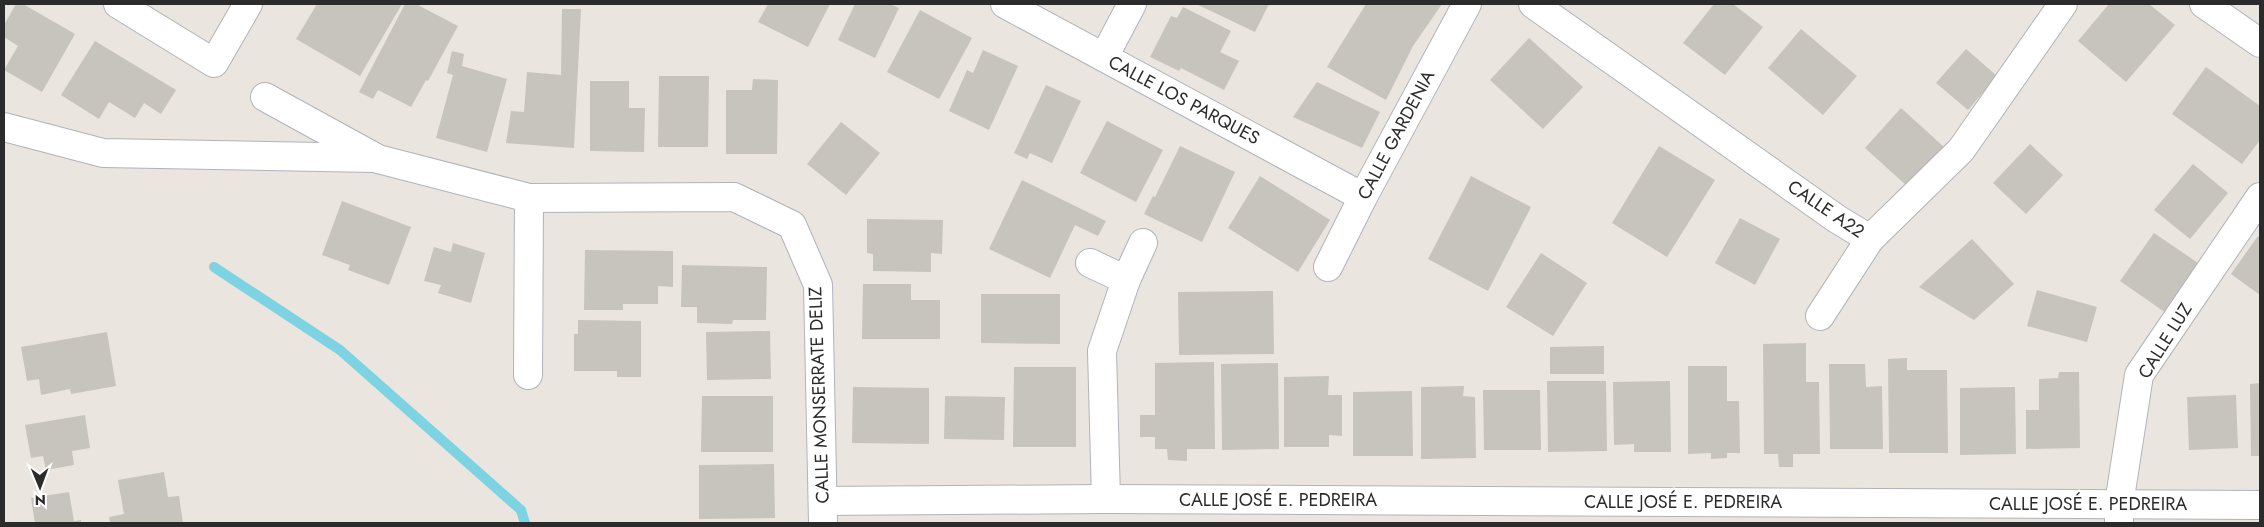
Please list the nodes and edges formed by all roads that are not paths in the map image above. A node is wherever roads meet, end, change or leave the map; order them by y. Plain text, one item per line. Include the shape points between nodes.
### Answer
1 (118, 4) edge
2 (248, 4) edge
3 (1005, 4) edge
4 (1132, 4) edge
5 (1467, 4) edge
6 (1533, 4) edge
7 (2064, 4) edge
8 (2204, 4) edge
9 (2260, 43) edge
10 (1104, 57) junction
11 (265, 97) dead end
12 (4, 127) edge
13 (378, 159) junction
14 (1363, 197) junction
15 (2260, 197) edge
16 (529, 198) junction
17 (1870, 239) junction
18 (1143, 243) dead end
19 (1090, 262) dead end
20 (1328, 266) dead end
21 (1126, 280) junction
22 (1820, 316) dead end
23 (528, 375) dead end
24 (1106, 499) junction
25 (2260, 505) edge
26 (823, 512) edge
27 (2119, 514) edge

1 - 2 street via 214,63
3 - 10 street, CALLE LOS PARQUES
4 - 10 street
5 - 14 street, CALLE GARDENIA
6 - 17 street, CALLE A22
7 - 17 street, CALLE A22 via 1961,150
8 - 9 street
10 - 14 street, CALLE LOS PARQUES
11 - 13 street, CALLE MONSERRATE DELIZ
12 - 13 street via 103,152
13 - 16 street, CALLE MONSERRATE DELIZ
14 - 20 street, CALLE GARDENIA
15 - 27 street, CALLE LUZ via 2139,375
16 - 23 street
16 - 26 street, CALLE MONSERRATE DELIZ via 734,197 792,225 818,285
17 - 22 street
18 - 21 street
19 - 21 street
21 - 24 street via 1102,351
24 - 26 street, CALLE JOSÉ E. PEDREIRA
24 - 27 street, CALLE JOSÉ E. PEDREIRA
25 - 27 street, CALLE JOSÉ E. PEDREIRA

